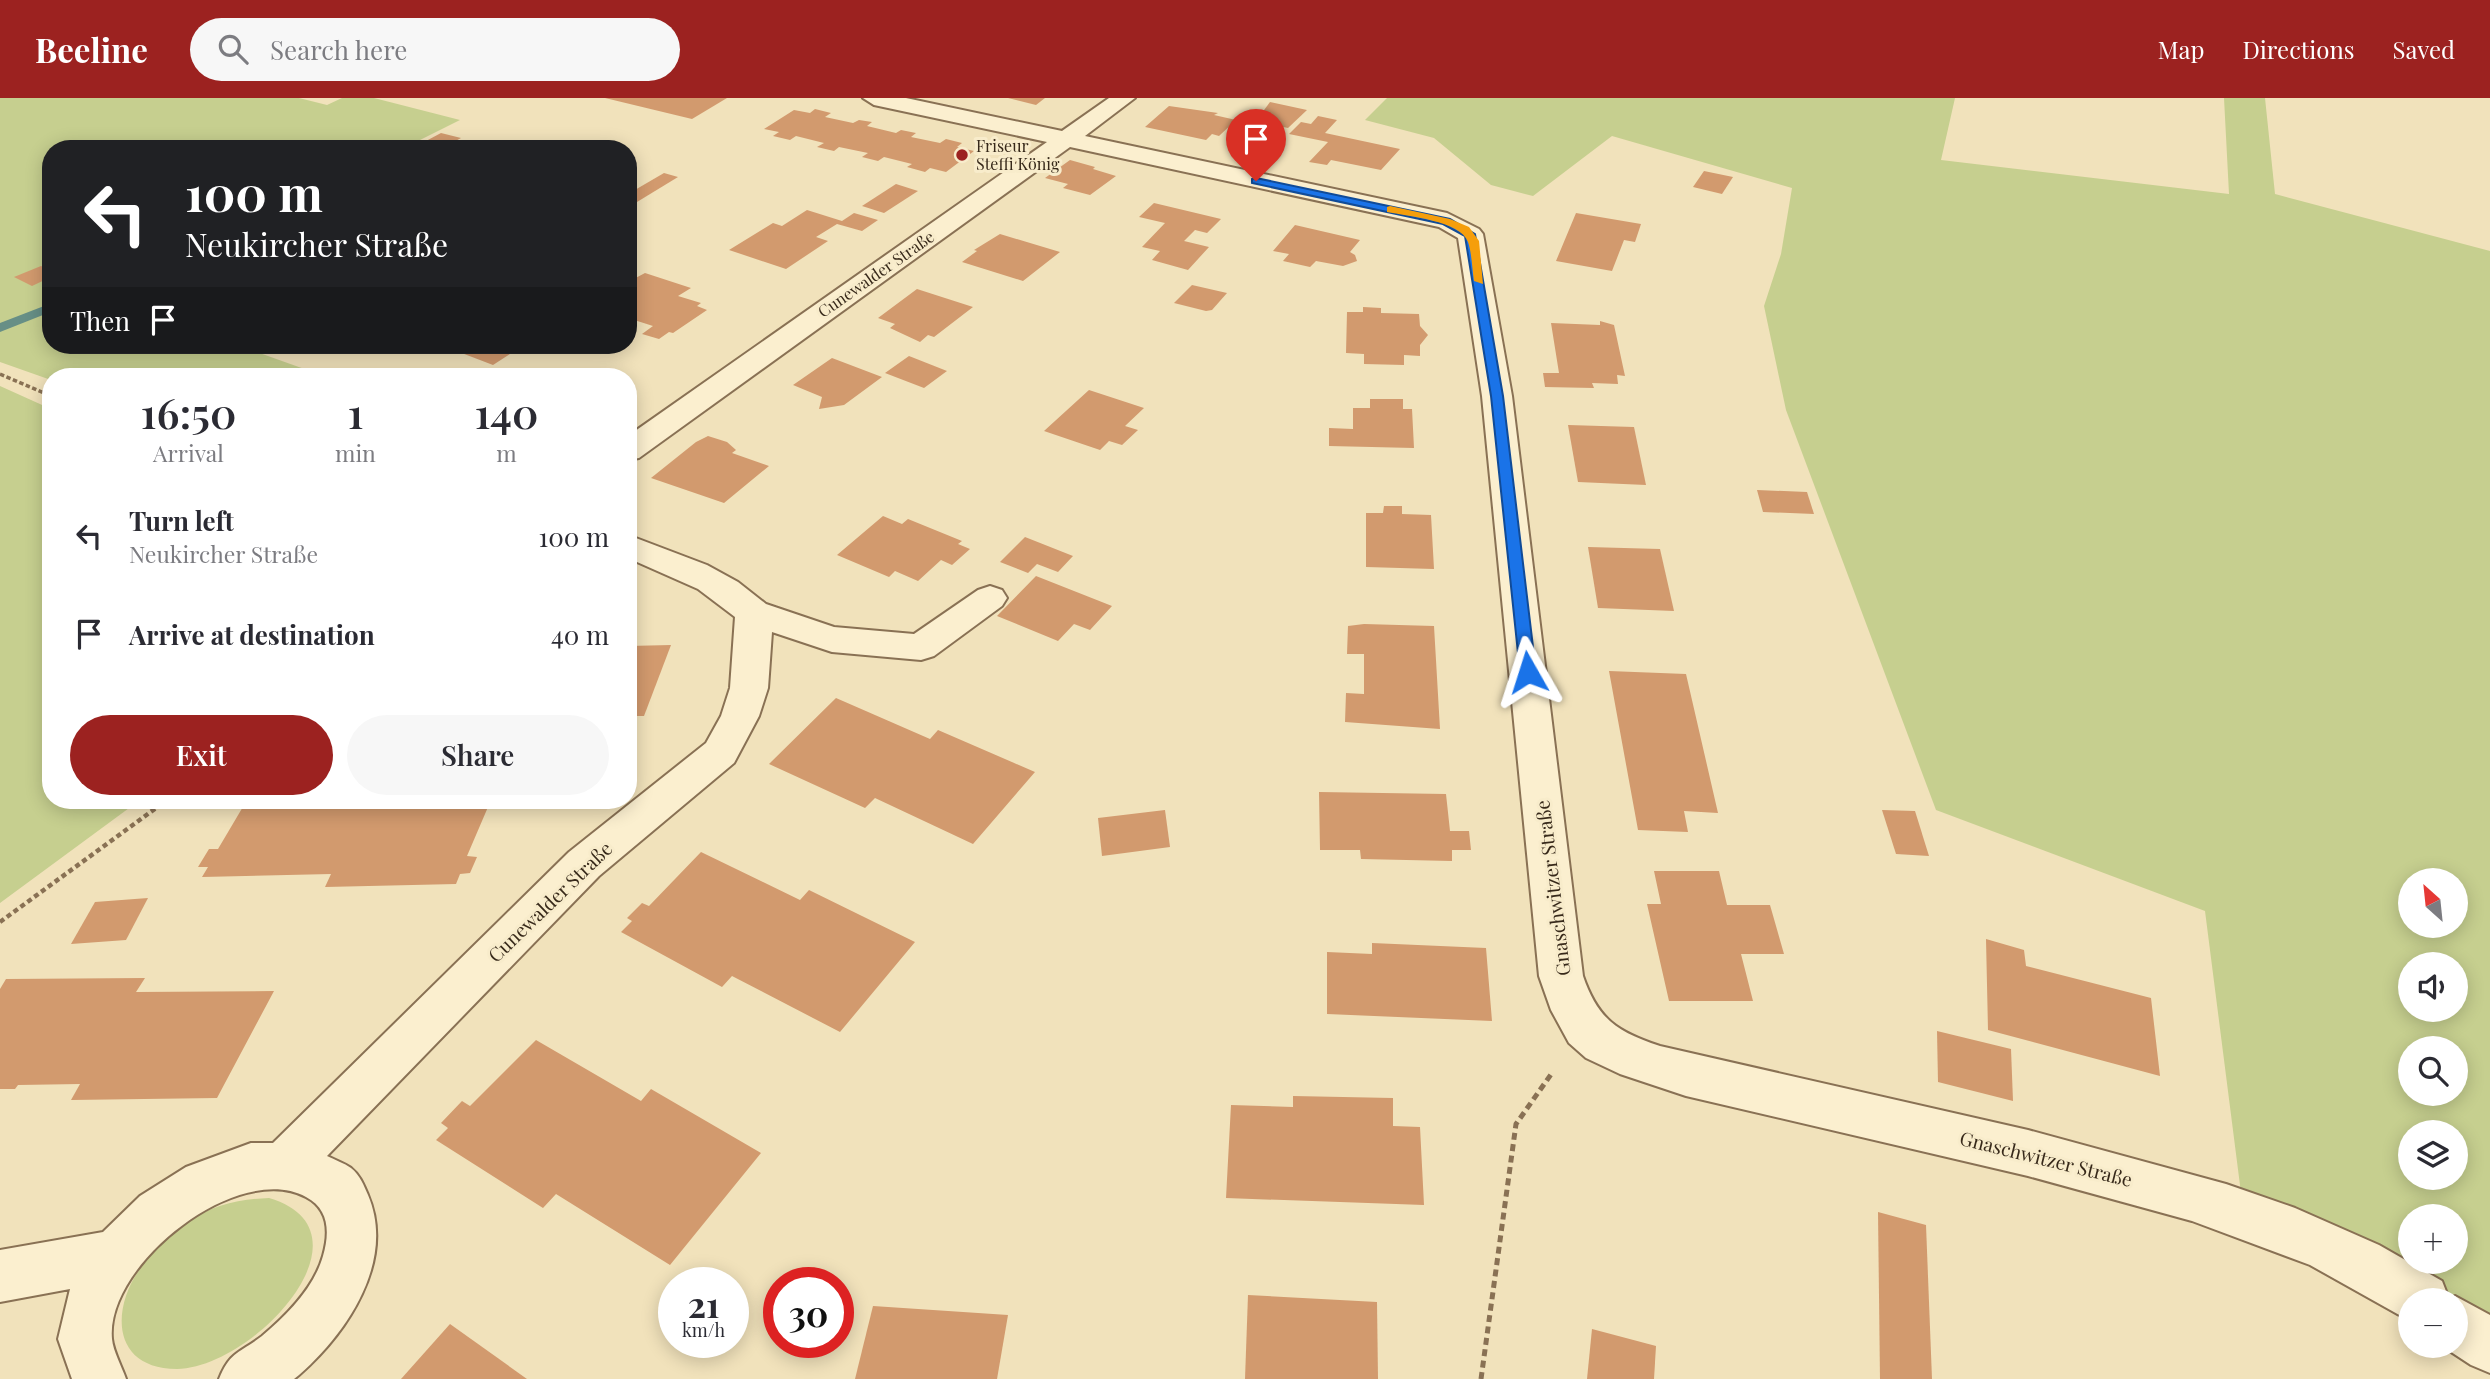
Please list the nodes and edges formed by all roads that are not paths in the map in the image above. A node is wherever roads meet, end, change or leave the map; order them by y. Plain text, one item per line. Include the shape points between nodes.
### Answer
1 (874, 98) edge
2 (1124, 98) edge
3 (1065, 140) junction
4 (637, 445) edge
5 (637, 549) edge
6 (990, 598) dead end
7 (753, 613) junction
8 (286, 1164) junction
9 (117, 1255) junction
10 (0, 1276) edge
11 (2401, 1288) edge
12 (2468, 1332) edge
13 (2490, 1346) edge
14 (99, 1379) edge
15 (246, 1379) edge

1 - 3 street
2 - 3 street, Cunewalder Straße
3 - 4 street, Cunewalder Straße
3 - 11 street, Gnaschwitzer Straße via 1447,221 1466,229 1473,241 1497,396 1561,976 1583,1029 1612,1050 1700,1077 2075,1163 2229,1208 2317,1241
5 - 7 street via 692,570 721,586
6 - 7 street via 921,647 832,639
7 - 8 street, Cunewalder Straße via 749,688 720,753 584,864
8 - 9 street via 259,1165 198,1186 141,1228
8 - 15 street via 316,1172 338,1189 348,1204 352,1245 346,1268 320,1316 275,1361
9 - 10 street
9 - 14 street via 96,1291 85,1327 85,1350
12 - 13 street

